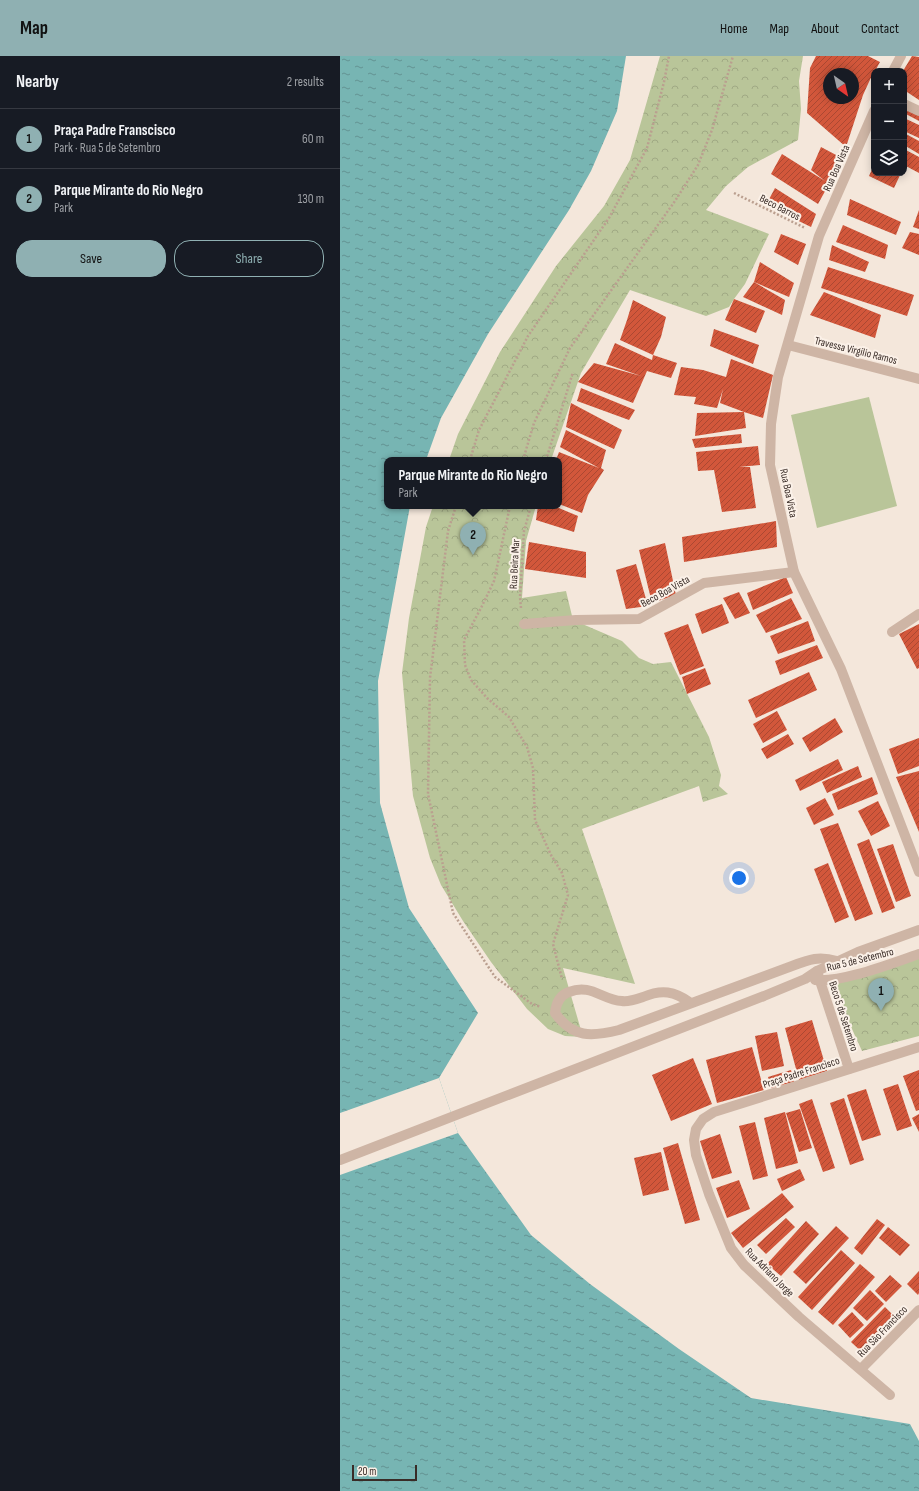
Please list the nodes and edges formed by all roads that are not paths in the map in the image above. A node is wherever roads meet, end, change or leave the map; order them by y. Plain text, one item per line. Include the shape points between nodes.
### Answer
1 (901, 56) edge
2 (895, 68) edge
3 (907, 105) edge
4 (919, 111) edge
5 (871, 118) edge
6 (788, 345) junction
7 (919, 379) edge
8 (794, 572) junction
9 (919, 614) edge
10 (524, 624) road end
11 (892, 632) dead end
12 (919, 872) edge
13 (919, 930) edge
14 (919, 954) edge
15 (838, 961) junction
16 (818, 976) junction
17 (691, 1003) junction
18 (919, 1047) edge
19 (849, 1069) junction
20 (714, 1112) joint
21 (340, 1160) edge
22 (919, 1310) edge
23 (861, 1369) junction
24 (890, 1395) dead end

1 - 2 street
3 - 4 street
5 - 6 street, Rua Boa Vista via 820,236
6 - 7 street, Travessa Virgílio Ramos
6 - 8 street, Rua Boa Vista via 778,377 771,424 770,465
8 - 10 street, Beco Boa Vista via 704,583 639,619
8 - 12 street, Rua Boa Vista via 841,669
9 - 11 street
13 - 15 street
14 - 16 street, Rua 5 de Setembro via 852,975
15 - 16 street
15 - 17 street via 817,957
16 - 19 street, Beco 5 de Setembro
16 - 21 street, Rua 5 de Setembro
17 - 17 street via 683,997 666,992 623,1002 577,988 565,993 556,1003 555,1013 562,1023 574,1031 604,1034
18 - 19 street, Praça Padre Francisco
19 - 20 street, Praça Padre Francisco
20 - 23 street, Rua Adriano Jorge via 703,1119 696,1129 694,1140 696,1155 709,1194 731,1248 744,1265 799,1317
22 - 23 street, Rua São Francisco
23 - 24 street, Rua Adriano Jorge

